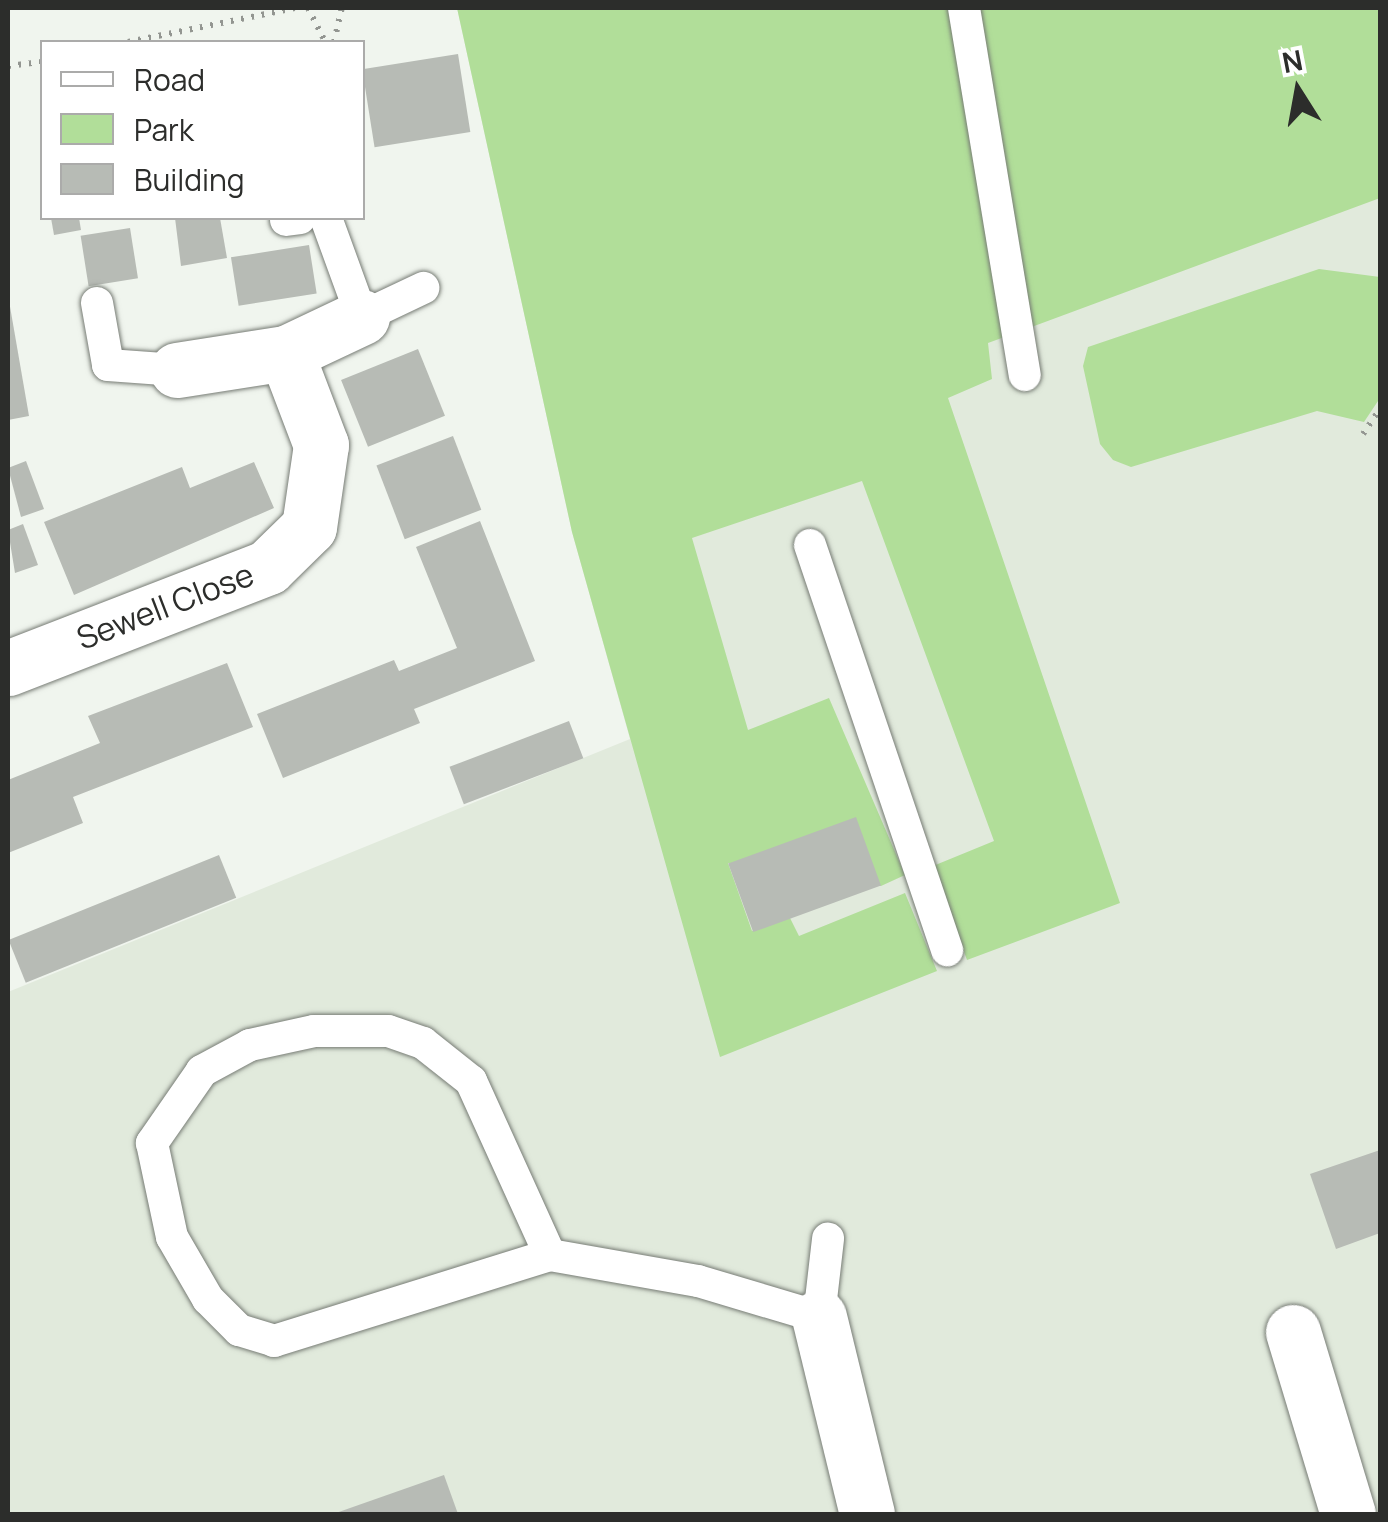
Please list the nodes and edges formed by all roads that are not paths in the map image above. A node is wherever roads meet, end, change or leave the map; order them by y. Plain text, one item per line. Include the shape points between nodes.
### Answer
1 (964, 8) edge
2 (327, 220) edge
3 (422, 288) dead end
4 (97, 303) dead end
5 (362, 317) junction
6 (286, 353) junction
7 (177, 370) joint
8 (1025, 375) dead end
9 (810, 544) dead end
10 (8, 668) edge
11 (947, 950) dead end
12 (828, 1239) dead end
13 (550, 1256) junction
14 (819, 1317) junction
15 (1293, 1332) dead end
16 (867, 1514) edge
17 (1348, 1514) edge

1 - 8 lane
2 - 5 lane
3 - 5 lane
4 - 7 lane via 108,365
5 - 6 street
6 - 7 street
6 - 10 street, Sewell Close via 320,445 308,527 268,566
9 - 11 lane
12 - 14 lane
13 - 13 lane via 274,1341 239,1330 208,1299 167,1224 152,1143 202,1071 250,1045 314,1031 388,1031 423,1043 471,1081
13 - 14 lane via 698,1280
14 - 16 street
15 - 17 street

